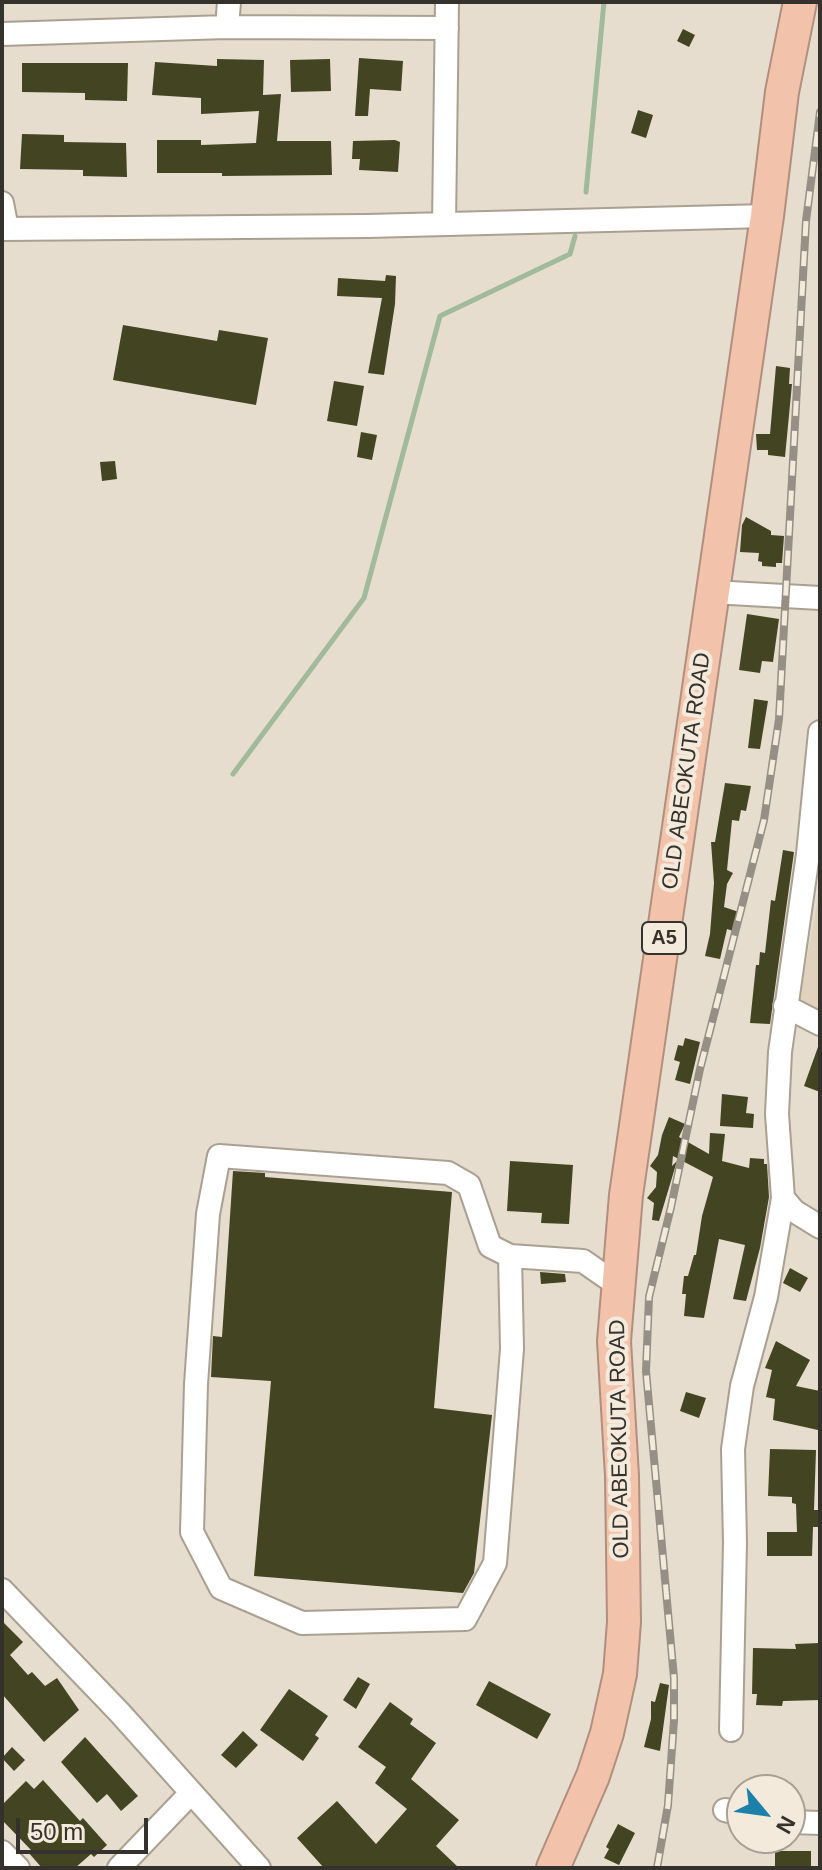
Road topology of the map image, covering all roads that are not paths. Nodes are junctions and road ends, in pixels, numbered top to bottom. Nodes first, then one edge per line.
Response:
1 (229, 2) edge
2 (447, 2) edge
3 (800, 2) edge
4 (227, 27) junction
5 (447, 28) junction
6 (2, 34) edge
7 (2, 203) edge
8 (767, 216) junction
9 (444, 224) junction
10 (4, 229) edge
11 (712, 592) junction
12 (820, 598) edge
13 (820, 732) edge
14 (785, 1006) junction
15 (820, 1024) edge
16 (783, 1198) junction
17 (820, 1227) edge
18 (510, 1256) junction
19 (619, 1286) junction
20 (2, 1590) edge
21 (731, 1730) dead end
22 (191, 1793) junction
23 (2, 1852) edge
24 (18, 1868) edge
25 (119, 1868) edge
26 (259, 1868) edge
27 (553, 1868) edge

1 - 4 street
2 - 5 street
3 - 8 highway, OLD ABEOKUTA ROAD / A5
4 - 5 street
4 - 6 street
5 - 9 street
7 - 10 street
8 - 9 street
8 - 11 highway, OLD ABEOKUTA ROAD / A5
9 - 10 street
11 - 12 street
11 - 19 highway, OLD ABEOKUTA ROAD / A5
13 - 14 street
14 - 15 street
14 - 16 street
16 - 17 street
16 - 21 street
18 - 18 street
18 - 19 street
19 - 27 highway, OLD ABEOKUTA ROAD / A5
20 - 22 street
22 - 25 street
22 - 26 street
23 - 24 street

